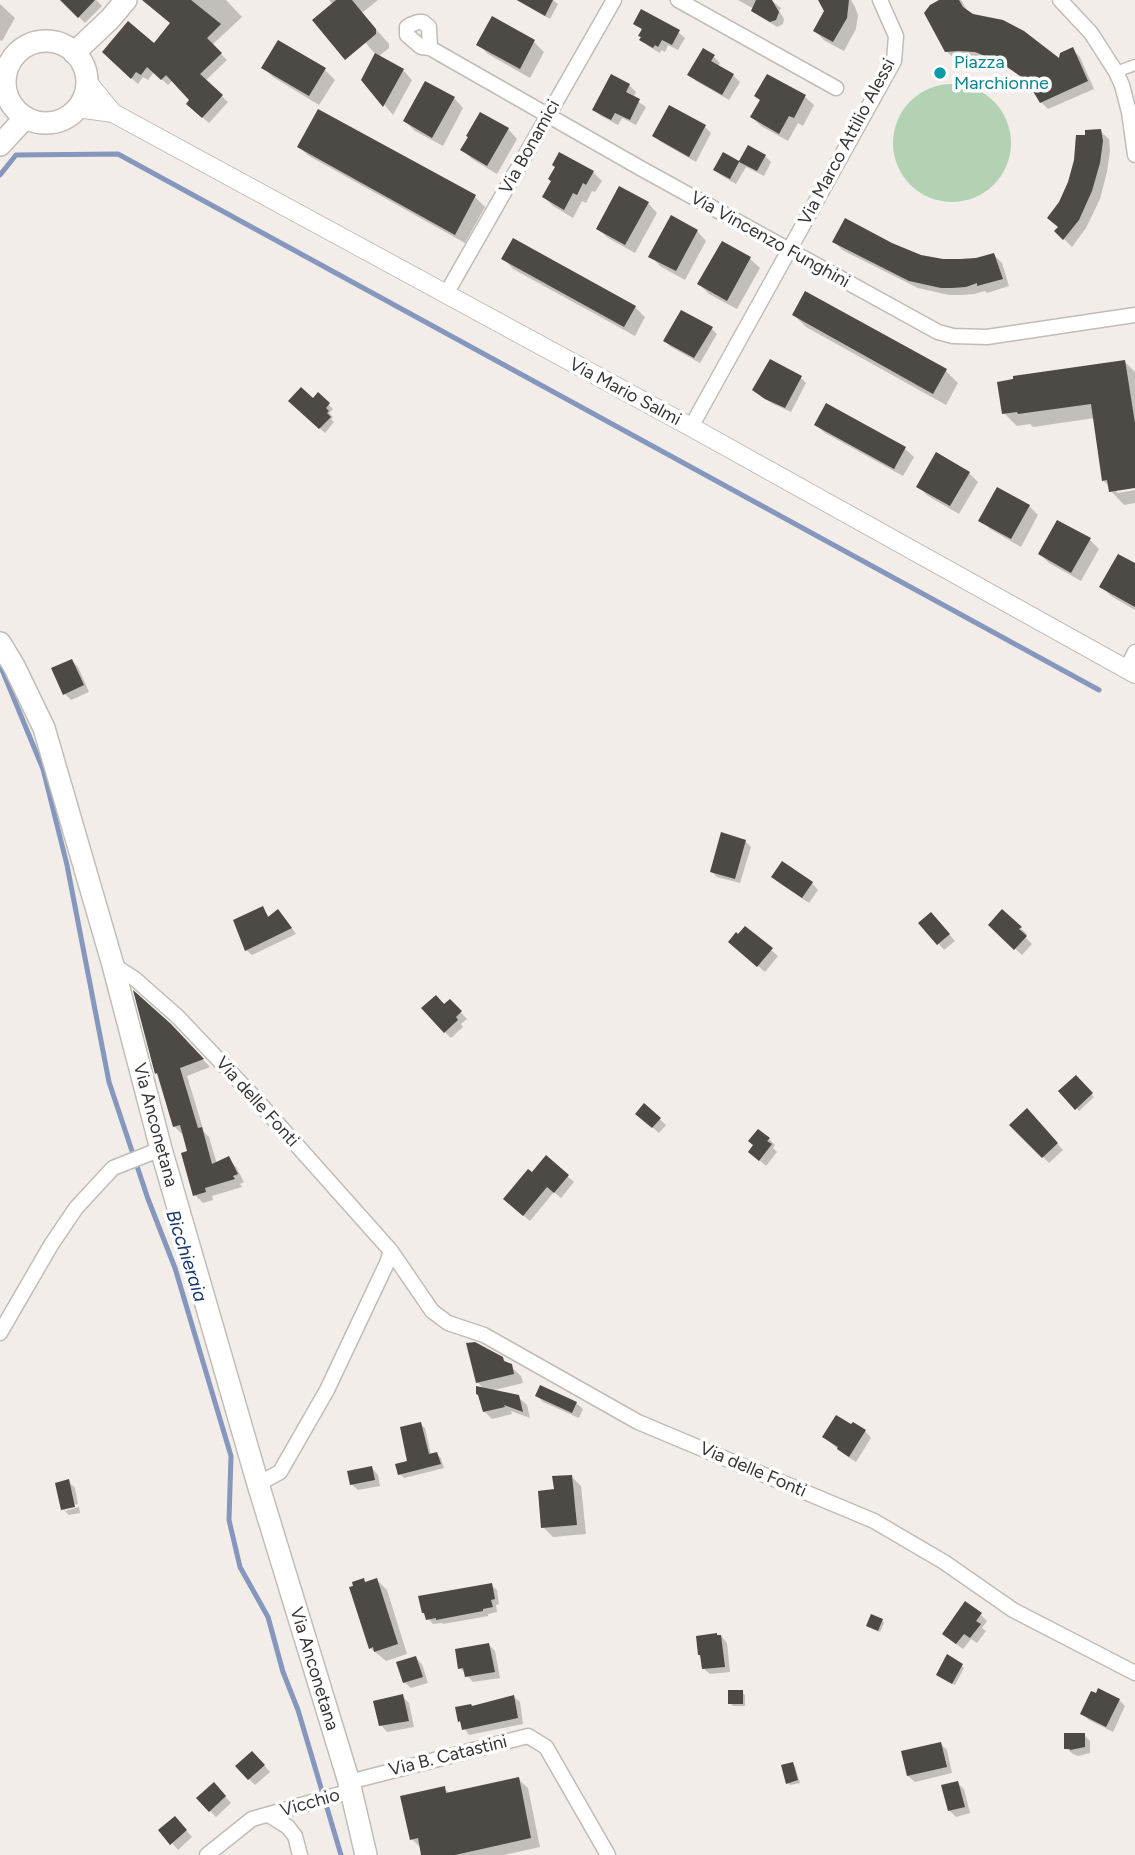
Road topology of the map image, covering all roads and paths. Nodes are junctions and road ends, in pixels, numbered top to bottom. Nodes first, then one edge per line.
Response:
1 (126, 0) edge
2 (678, 0) edge
3 (880, 0) edge
4 (1060, 0) edge
5 (613, 1) edge
6 (430, 48) dead end
7 (74, 53) junction
8 (6, 57) edge
9 (1135, 65) edge
10 (1116, 72) junction
11 (86, 80) junction
12 (836, 88) dead end
13 (78, 108) junction
14 (113, 113) junction
15 (547, 116) junction
16 (25, 118) junction
17 (0, 145) edge
18 (1135, 155) edge
19 (788, 251) junction
20 (446, 294) junction
21 (1135, 315) edge
22 (691, 427) junction
23 (0, 643) edge
24 (1135, 652) edge
25 (1130, 671) edge
26 (113, 965) junction
27 (154, 1152) junction
28 (391, 1251) junction
29 (0, 1331) edge
30 (258, 1484) junction
31 (1135, 1673) edge
32 (346, 1789) junction
33 (269, 1815) junction
34 (207, 1855) edge
35 (300, 1855) edge
36 (366, 1855) edge
37 (608, 1855) edge

1 - 7 main road
2 - 12 street
3 - 19 street, Via Marco Attilio Alessi
4 - 10 street
5 - 15 street, Via Bonamici
6 - 15 street, Via Vincenzo Funghini
7 - 8 main road
7 - 11 main road
8 - 16 main road
9 - 10 street
10 - 18 street
11 - 13 main road
11 - 14 street, Via Mario Salmi
13 - 14 street, Via Mario Salmi
13 - 16 main road
14 - 20 street, Via Mario Salmi
15 - 19 street, Via Vincenzo Funghini
15 - 20 street, Via Bonamici
16 - 17 main road
19 - 21 street, Via Vincenzo Funghini
19 - 22 street, Via Marco Attilio Alessi
20 - 22 street, Via Mario Salmi
22 - 25 street, Via Mario Salmi
23 - 26 main road, Via Anconetana
24 - 25 street
26 - 27 main road, Via Anconetana
26 - 28 street, Via delle Fonti
27 - 29 street
27 - 30 main road, Via Anconetana
28 - 30 street
28 - 31 street, Via delle Fonti
30 - 32 main road, Via Anconetana
32 - 33 street, Vicchio
32 - 36 main road, Via Anconetana
32 - 37 street, Via B. Catastini
33 - 34 street, Vicchio
33 - 35 street, Vicchio

